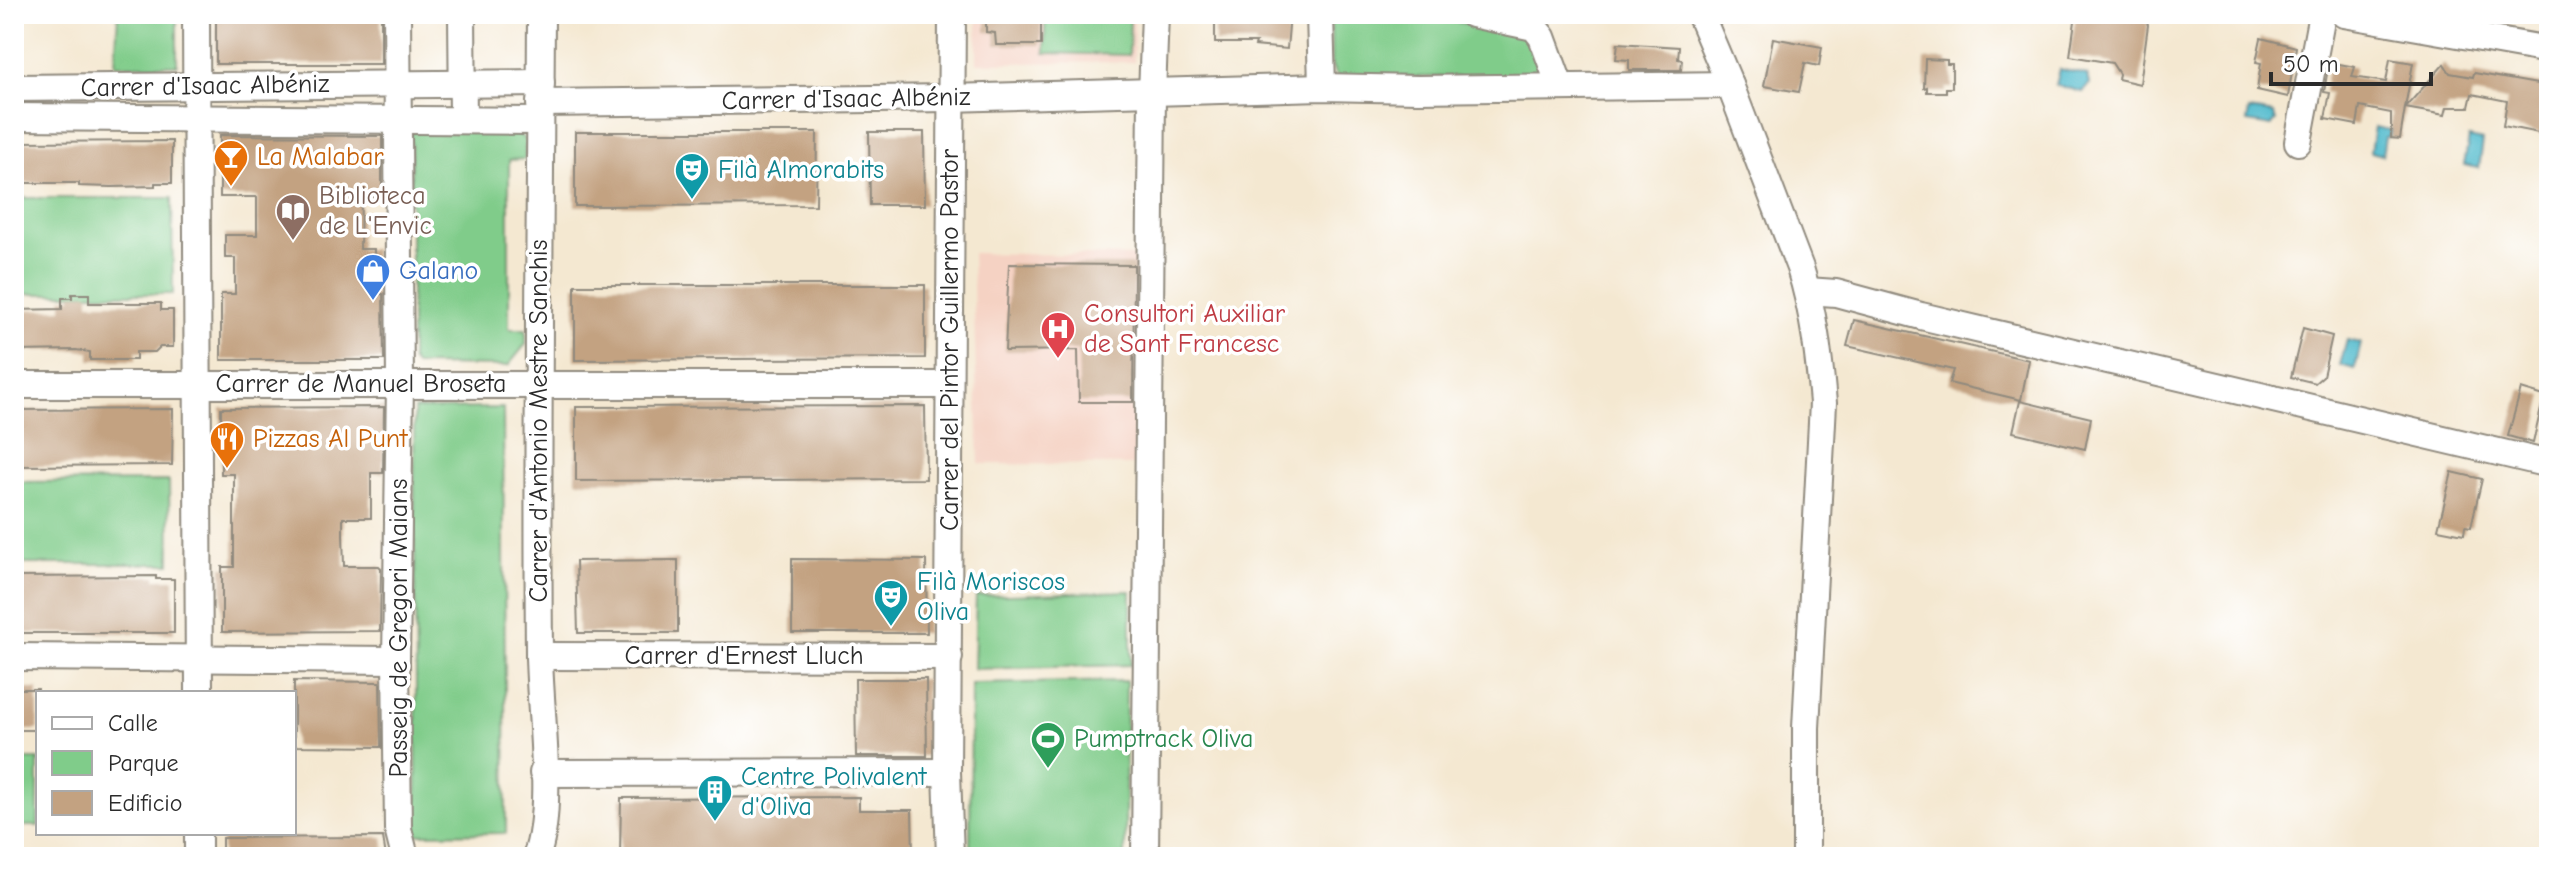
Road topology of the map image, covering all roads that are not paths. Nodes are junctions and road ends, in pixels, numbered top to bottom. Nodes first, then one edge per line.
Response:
1 (196, 14) edge
2 (397, 14) edge
3 (462, 14) edge
4 (541, 14) edge
5 (952, 14) edge
6 (1155, 14) edge
7 (1320, 14) edge
8 (1472, 14) edge
9 (1700, 14) edge
10 (2322, 14) edge
11 (2344, 14) edge
12 (2431, 22) edge
13 (2549, 50) edge
14 (462, 82) junction
15 (396, 83) junction
16 (1730, 85) junction
17 (1560, 86) junction
18 (1322, 87) junction
19 (14, 88) edge
20 (196, 88) junction
21 (1152, 94) junction
22 (951, 98) junction
23 (540, 102) junction
24 (14, 117) edge
25 (196, 117) junction
26 (397, 119) junction
27 (463, 120) junction
28 (2298, 142) dead end
29 (1807, 291) junction
30 (400, 383) junction
31 (196, 384) junction
32 (539, 384) junction
33 (14, 385) edge
34 (949, 385) junction
35 (2549, 464) edge
36 (539, 656) junction
37 (14, 657) edge
38 (199, 657) junction
39 (949, 657) junction
40 (396, 660) junction
41 (199, 691) edge
42 (947, 772) junction
43 (543, 773) junction
44 (541, 828) junction
45 (198, 835) edge
46 (198, 857) edge
47 (405, 857) edge
48 (515, 857) edge
49 (536, 857) edge
50 (950, 857) edge
51 (1145, 857) edge
52 (1806, 857) edge

1 - 20 street
2 - 15 street, Passeig de Gregori Maians
3 - 14 street
4 - 23 street, Carrer d'Antonio Mestre Sanchis
5 - 22 street, Carrer del Pintor Guillermo Pastor
6 - 21 street
7 - 18 street
8 - 17 street
9 - 16 street
10 - 28 street
11 - 12 street
12 - 13 street
14 - 15 street, Carrer d'Isaac Albéniz
14 - 23 street, Carrer d'Isaac Albéniz
14 - 27 street
15 - 20 street, Carrer d'Isaac Albéniz
15 - 26 street, Passeig de Gregori Maians
16 - 17 street, Carrer d'Isaac Albéniz
16 - 29 street
17 - 18 street, Carrer d'Isaac Albéniz
18 - 21 street, Carrer d'Isaac Albéniz
19 - 20 street, Carrer d'Isaac Albéniz
20 - 25 street
21 - 22 street, Carrer d'Isaac Albéniz
21 - 51 street
22 - 23 street, Carrer d'Isaac Albéniz
22 - 34 street, Carrer del Pintor Guillermo Pastor
23 - 27 street, Carrer d'Isaac Albéniz
23 - 32 street, Carrer d'Antonio Mestre Sanchis
24 - 25 street, Carrer d'Isaac Albéniz
25 - 26 street, Carrer d'Isaac Albéniz
25 - 31 street
26 - 27 street, Carrer d'Isaac Albéniz
26 - 30 street, Passeig de Gregori Maians
29 - 35 street
29 - 52 street
30 - 31 street, Carrer de Manuel Broseta
30 - 32 street, Carrer de Manuel Broseta
30 - 40 street, Passeig de Gregori Maians
31 - 33 street, Carrer de Manuel Broseta
31 - 38 street
32 - 34 street, Carrer de Manuel Broseta
32 - 36 street, Carrer d'Antonio Mestre Sanchis
34 - 39 street, Carrer del Pintor Guillermo Pastor
36 - 39 street, Carrer d'Ernest Lluch
36 - 43 street, Carrer d'Antonio Mestre Sanchis
37 - 38 street
38 - 40 street
38 - 41 street
39 - 42 street, Carrer del Pintor Guillermo Pastor
40 - 47 street, Passeig de Gregori Maians
42 - 43 street
42 - 50 street, Carrer del Pintor Guillermo Pastor
43 - 44 street, Carrer d'Antonio Mestre Sanchis
44 - 48 street
44 - 49 street, Carrer d'Antonio Mestre Sanchis
45 - 46 street

